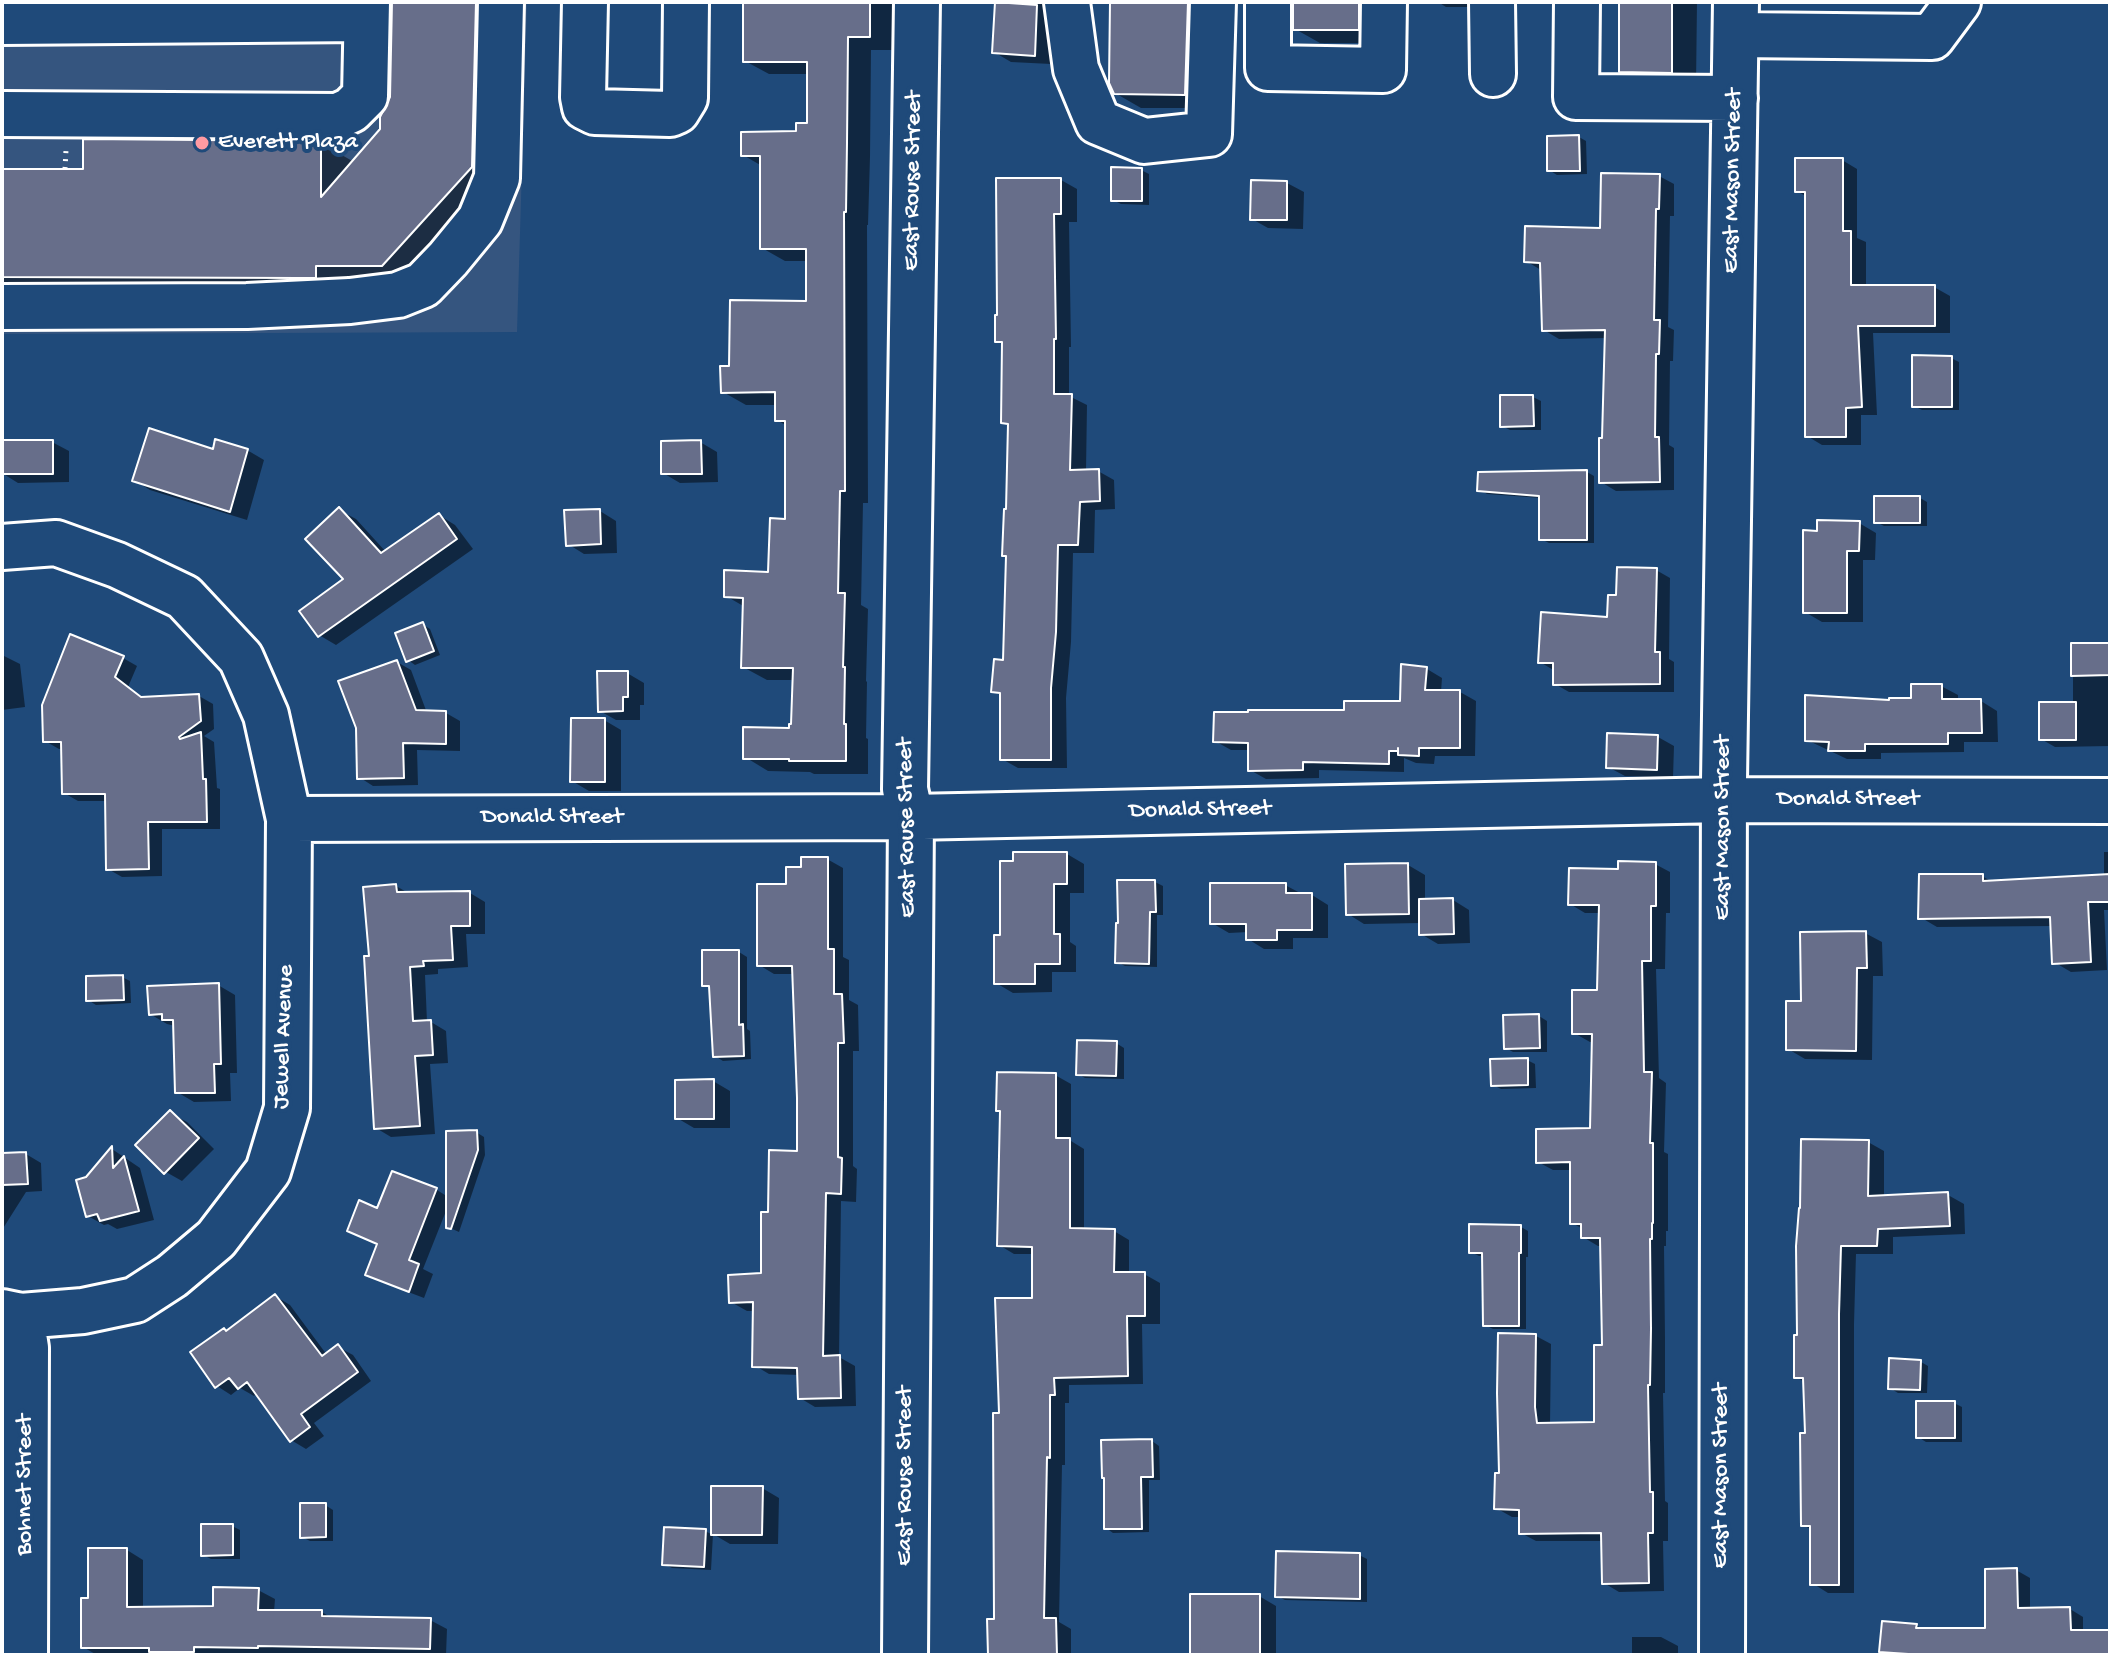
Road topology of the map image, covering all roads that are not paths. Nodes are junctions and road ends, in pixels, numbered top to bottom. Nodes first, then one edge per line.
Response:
1 (501, 2) edge
2 (585, 2) edge
3 (686, 2) edge
4 (917, 2) edge
5 (1067, 2) edge
6 (1213, 2) edge
7 (1268, 2) edge
8 (1384, 2) edge
9 (1492, 2) edge
10 (1577, 2) edge
11 (1958, 2) edge
12 (366, 11) edge
13 (1736, 18) edge
14 (2, 22) edge
15 (1493, 74) dead end
16 (1735, 98) junction
17 (2, 114) edge
18 (2, 307) edge
19 (2, 547) edge
20 (1724, 800) junction
21 (2110, 801) edge
22 (911, 817) junction
23 (289, 819) junction
24 (12, 1314) edge
25 (25, 1655) edge
26 (905, 1655) edge
27 (1722, 1655) edge

1 - 18 street
2 - 3 street
4 - 22 street, East Rouse Street
5 - 6 street
7 - 8 street
9 - 15 street
10 - 16 street
11 - 13 street
12 - 14 street
12 - 17 street
13 - 16 street, East Mason Street
16 - 20 street, East Mason Street
19 - 23 street, Jewell Avenue
20 - 21 street, Donald Street
20 - 22 street, Donald Street
20 - 27 street, East Mason Street
22 - 23 street, Donald Street
22 - 26 street, East Rouse Street
23 - 24 street, Jewell Avenue
24 - 25 street, Bohnet Street

